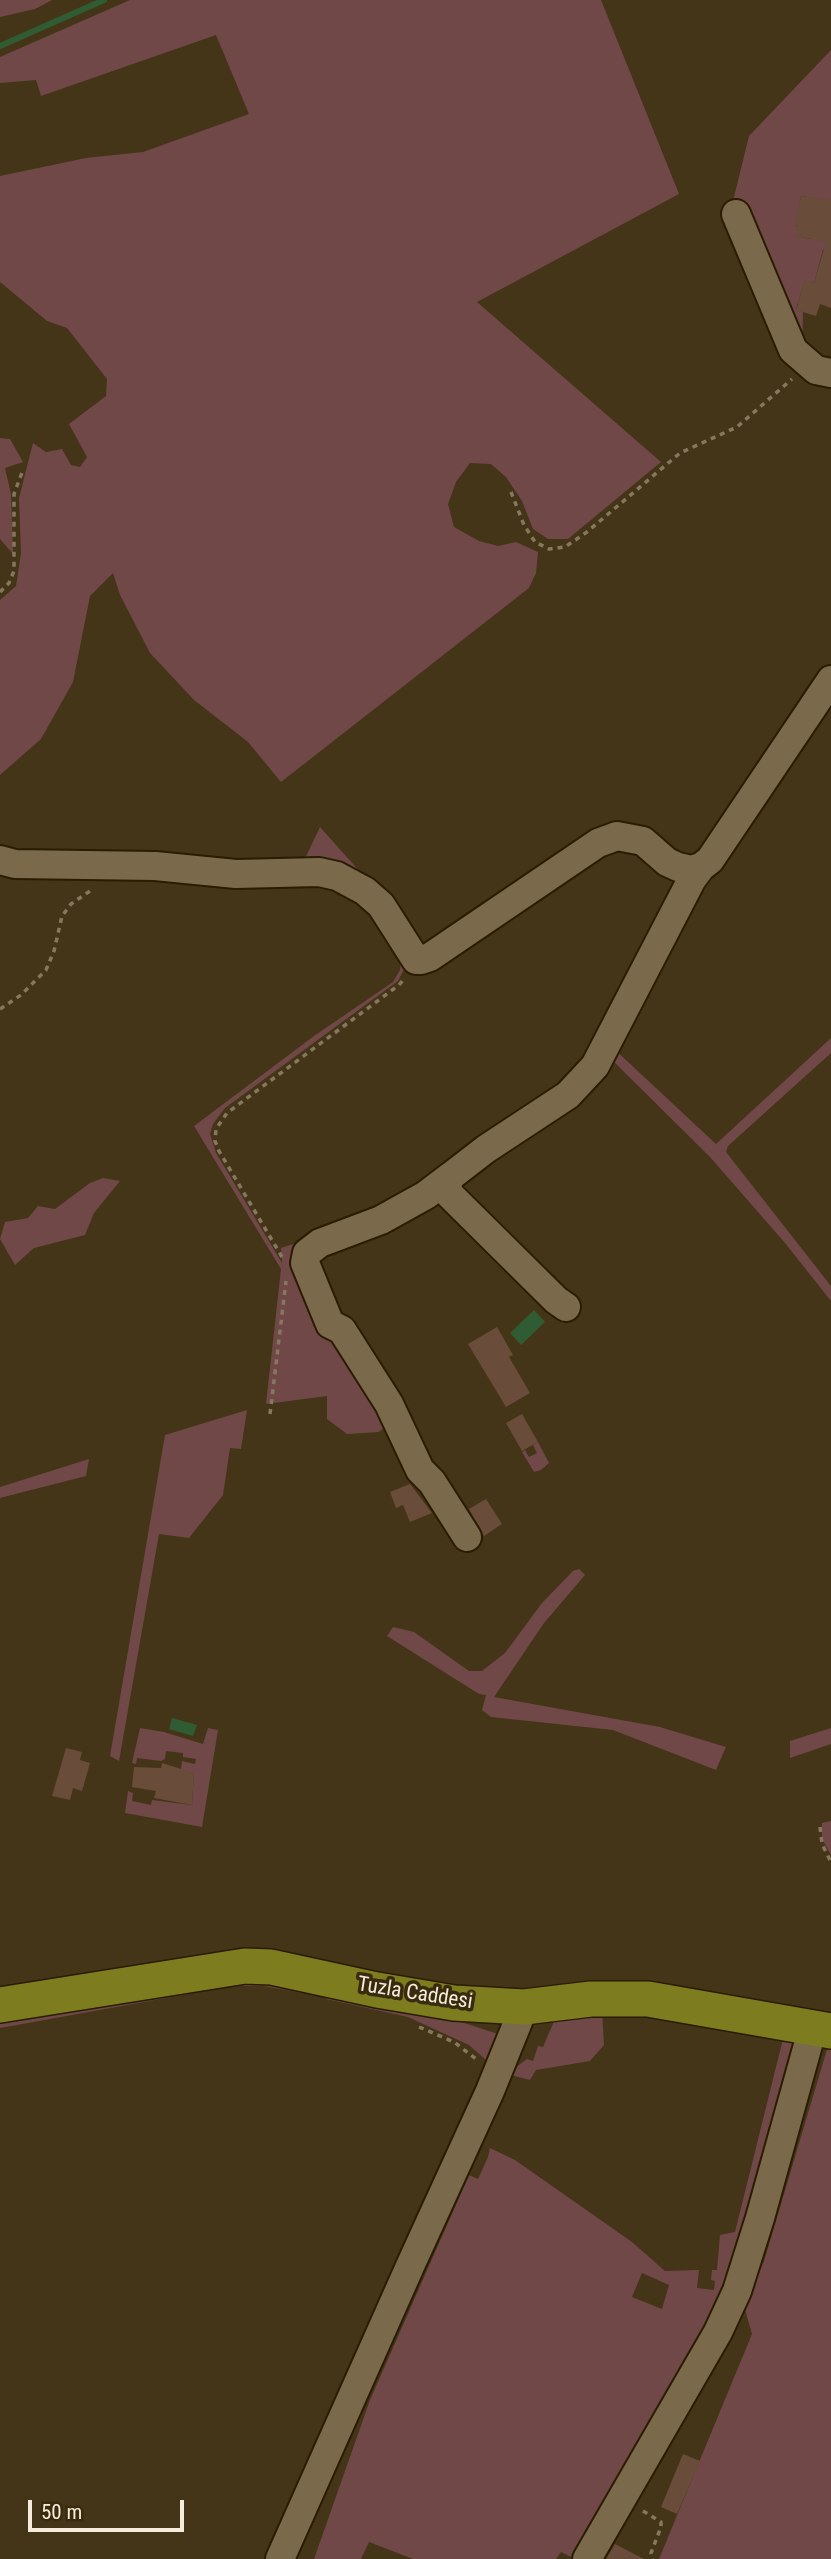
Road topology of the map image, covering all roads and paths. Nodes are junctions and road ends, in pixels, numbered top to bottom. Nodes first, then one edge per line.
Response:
1 (736, 214) dead end
2 (822, 370) edge
3 (23, 470) dead end
4 (511, 492) dead end
5 (0, 592) edge
6 (831, 680) edge
7 (0, 860) edge
8 (130, 866) junction
9 (701, 867) junction
10 (416, 961) junction
11 (0, 1009) edge
12 (451, 1176) junction
13 (284, 1259) dead end
14 (287, 1269) dead end
15 (566, 1307) dead end
16 (270, 1414) dead end
17 (467, 1537) dead end
18 (820, 1827) dead end
19 (831, 1862) edge
20 (0, 2005) edge
21 (524, 2007) junction
22 (415, 2025) dead end
23 (822, 2029) edge
24 (497, 2076) junction
25 (621, 2499) junction
26 (280, 2559) edge
27 (587, 2559) edge
28 (653, 2559) edge

1 - 2 lane
2 - 4 path
3 - 5 path
6 - 9 lane
7 - 8 lane
8 - 10 lane
8 - 11 path
9 - 10 lane
9 - 12 lane
10 - 13 path
12 - 15 lane
12 - 17 lane
14 - 16 path
18 - 19 path
20 - 21 main road, Tuzla Caddesi
21 - 23 main road, Tuzla Caddesi
21 - 24 lane
22 - 24 path
23 - 25 lane
24 - 26 lane
25 - 27 lane
25 - 28 path

